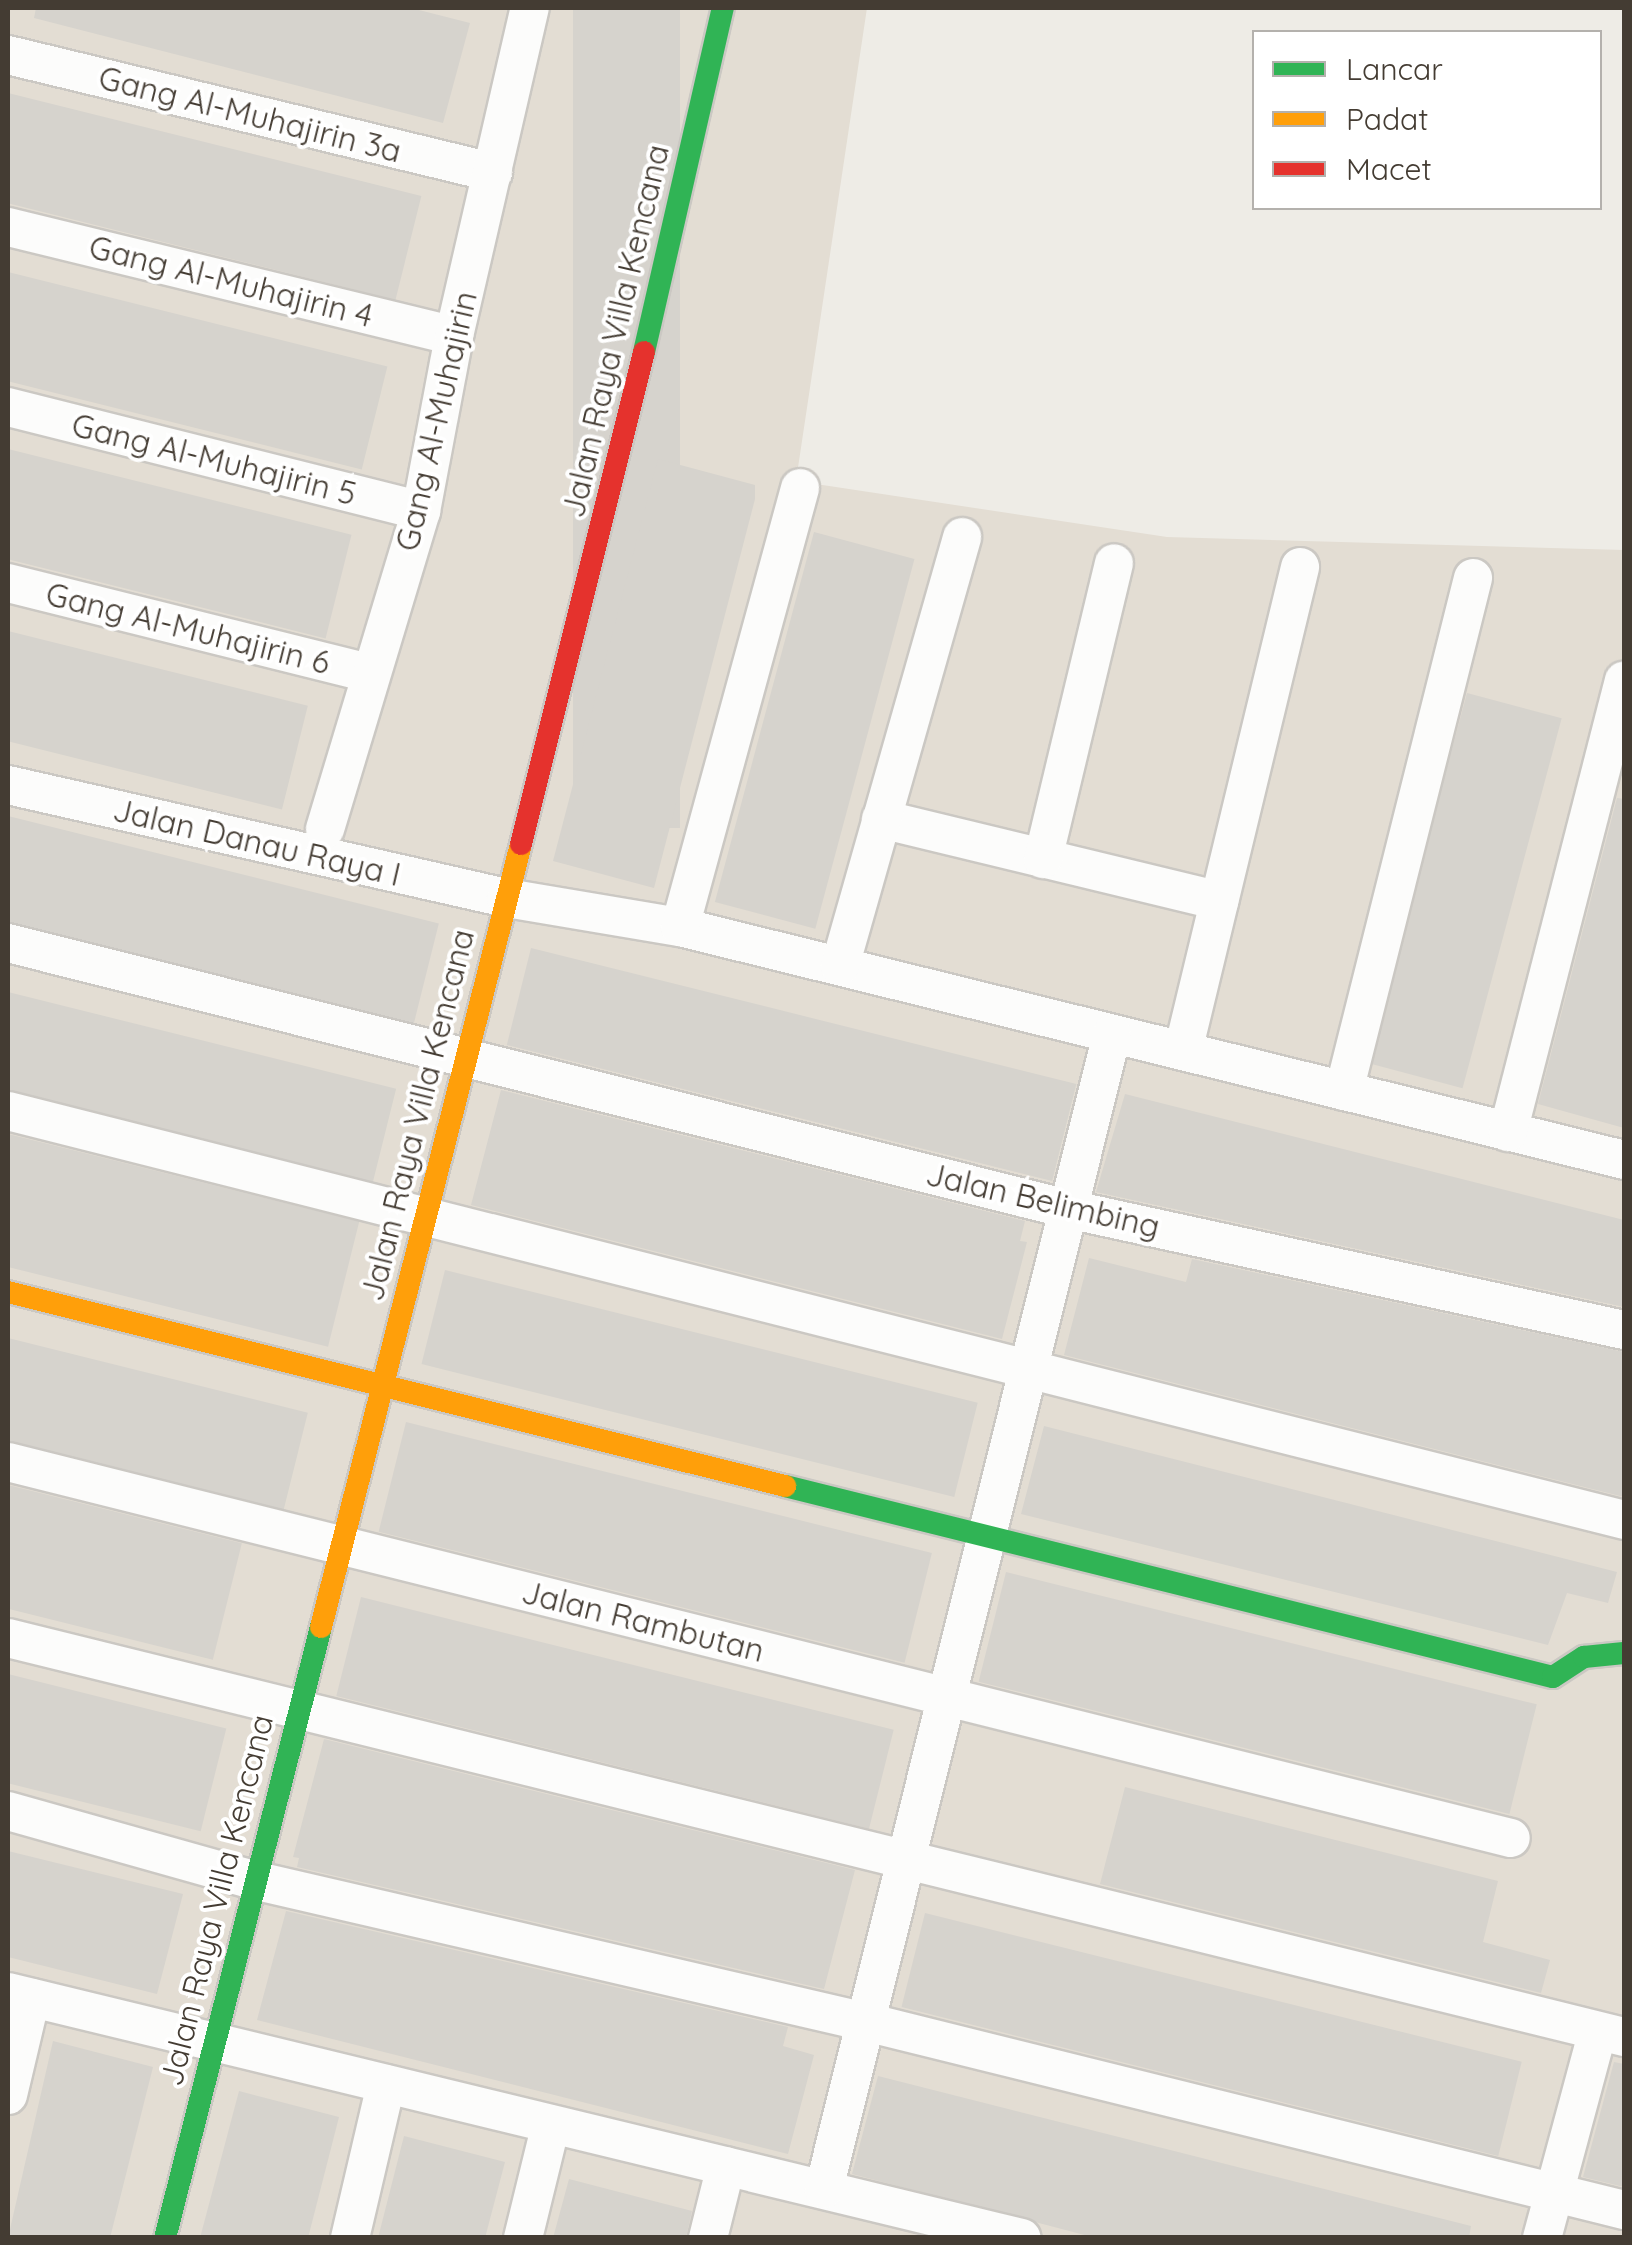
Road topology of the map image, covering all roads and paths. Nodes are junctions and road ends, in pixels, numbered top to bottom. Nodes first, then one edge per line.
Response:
1 (530, 8) edge
2 (723, 8) edge
3 (8, 55) edge
4 (493, 172) junction
5 (8, 227) edge
6 (454, 336) junction
7 (8, 406) edge
8 (800, 488) dead end
9 (421, 510) junction
10 (962, 538) dead end
11 (1114, 564) dead end
12 (1300, 567) dead end
13 (1473, 578) dead end
14 (8, 583) edge
15 (368, 673) junction
16 (1624, 681) edge
17 (8, 785) edge
18 (881, 820) junction
19 (324, 829) dead end
20 (1043, 859) junction
21 (506, 898) junction
22 (1218, 901) junction
23 (680, 926) junction
24 (8, 942) edge
25 (840, 966) junction
26 (1112, 1034) junction
27 (1183, 1052) junction
28 (465, 1057) junction
29 (1344, 1091) junction
30 (8, 1111) edge
31 (1508, 1132) junction
32 (1624, 1160) edge
33 (1068, 1208) junction
34 (424, 1216) junction
35 (8, 1292) edge
36 (1624, 1330) edge
37 (1029, 1366) junction
38 (381, 1385) junction
39 (8, 1462) edge
40 (1624, 1520) edge
41 (987, 1536) junction
42 (340, 1546) junction
43 (8, 1638) edge
44 (1624, 1653) edge
45 (947, 1697) junction
46 (298, 1709) junction
47 (8, 1811) edge
48 (1512, 1838) dead end
49 (906, 1860) junction
50 (253, 1880) junction
51 (19, 1995) edge
52 (866, 2022) junction
53 (1611, 2034) edge
54 (212, 2041) junction
55 (386, 2084) junction
56 (8, 2096) edge
57 (551, 2124) junction
58 (726, 2166) junction
59 (824, 2189) junction
60 (1554, 2192) junction
61 (1624, 2210) edge
62 (886, 2222) edge
63 (165, 2238) edge
64 (350, 2238) edge
65 (523, 2238) edge
66 (708, 2238) edge
67 (1022, 2238) edge
68 (1542, 2238) edge

1 - 4 street, Gang Al-Muhajirin
2 - 21 street, Jalan Raya Villa Kencana
3 - 4 street, Gang Al-Muhajirin 3a
4 - 6 street, Gang Al-Muhajirin
5 - 6 street, Gang Al-Muhajirin 4
6 - 9 street, Gang Al-Muhajirin
7 - 9 street, Gang Al-Muhajirin 5
8 - 23 street
9 - 15 street, Gang Al-Muhajirin
10 - 18 street
11 - 20 street
12 - 22 street
13 - 29 street
14 - 15 street, Gang Al-Muhajirin 6
15 - 19 street, Gang Al-Muhajirin
16 - 31 street
17 - 21 street, Jalan Danau Raya I
18 - 20 street
18 - 25 street
20 - 22 street
21 - 23 street, Jalan Danau Raya I
21 - 28 street, Jalan Raya Villa Kencana
22 - 27 street
23 - 25 street, Jalan Danau Raya I
24 - 28 street, Jalan Belimbing
25 - 26 street, Jalan Danau Raya I
26 - 27 street, Jalan Danau Raya I
26 - 33 street
27 - 29 street, Jalan Danau Raya I
28 - 33 street, Jalan Belimbing
28 - 34 street, Jalan Raya Villa Kencana
29 - 31 street, Jalan Danau Raya I
30 - 34 street
31 - 32 street, Jalan Danau Raya I
33 - 36 street, Jalan Belimbing
33 - 37 street
34 - 37 street
34 - 38 street, Jalan Raya Villa Kencana
35 - 38 street
37 - 40 street
37 - 41 street
38 - 41 street
38 - 42 street, Jalan Raya Villa Kencana
39 - 42 street, Jalan Rambutan
41 - 44 street
41 - 45 street
42 - 45 street, Jalan Rambutan
42 - 46 street, Jalan Raya Villa Kencana
43 - 46 street
45 - 48 street, Jalan Rambutan
45 - 49 street
46 - 49 street
46 - 50 street, Jalan Raya Villa Kencana
47 - 50 street
49 - 52 street
49 - 53 street
50 - 52 street
50 - 54 street, Jalan Raya Villa Kencana
51 - 54 street
51 - 56 street
52 - 59 street
52 - 60 street
53 - 60 street
54 - 55 street
54 - 63 street, Jalan Raya Villa Kencana
55 - 57 street
55 - 64 street
57 - 58 street
57 - 65 street
58 - 59 street
58 - 66 street
59 - 62 street
60 - 61 street
60 - 68 street
62 - 67 street

